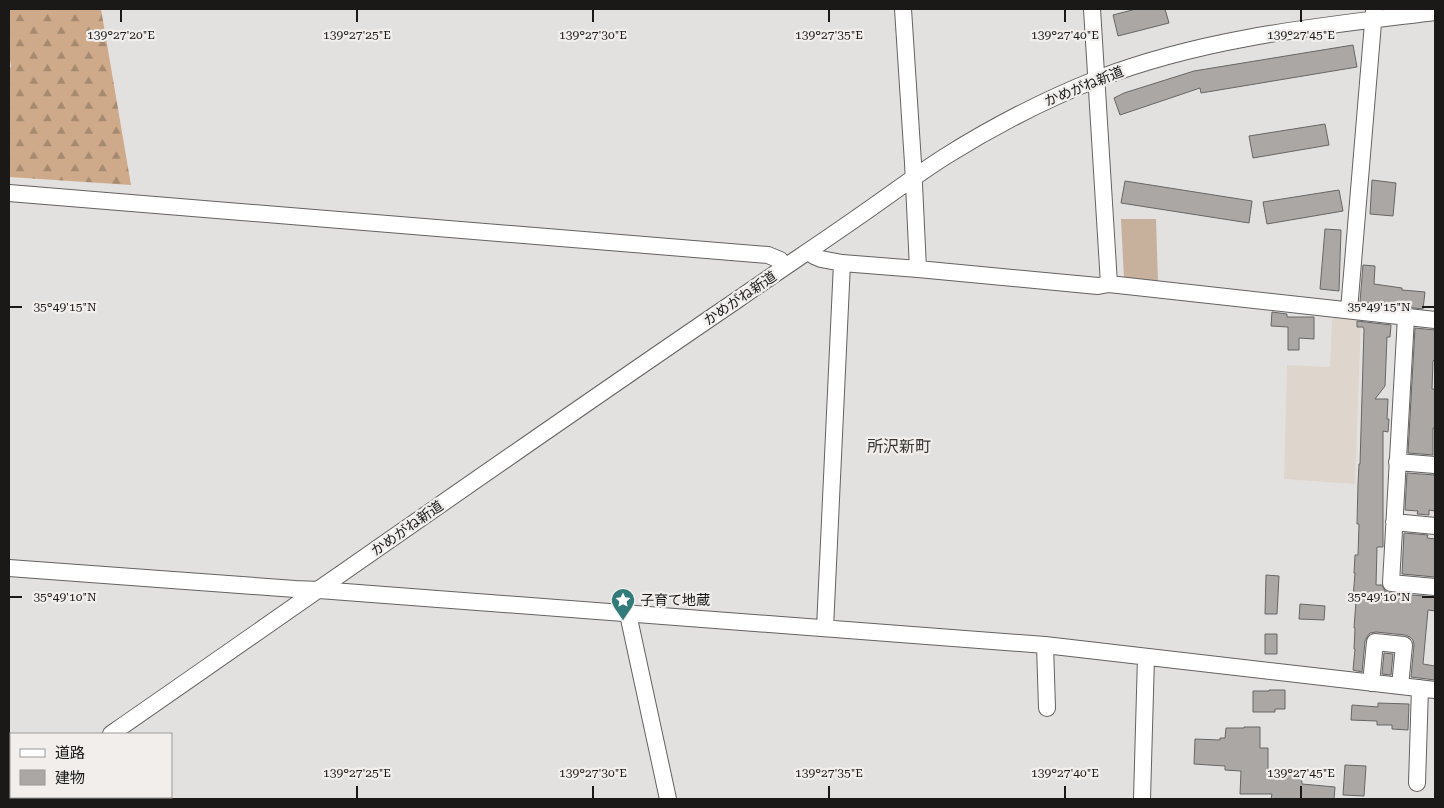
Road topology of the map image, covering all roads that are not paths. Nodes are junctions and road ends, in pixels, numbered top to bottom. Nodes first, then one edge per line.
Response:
1 (902, 9) edge
2 (1092, 9) edge
3 (1435, 12) edge
4 (1374, 14) edge
5 (1096, 80) junction
6 (914, 177) junction
7 (9, 193) edge
8 (810, 251) junction
9 (842, 263) junction
10 (786, 267) junction
11 (918, 269) junction
12 (1109, 284) junction
13 (1349, 310) junction
14 (1406, 316) junction
15 (1435, 320) edge
16 (1397, 462) junction
17 (1435, 465) edge
18 (1394, 522) junction
19 (1435, 526) edge
20 (9, 568) edge
21 (1435, 587) edge
22 (319, 590) junction
23 (628, 614) junction
24 (825, 628) junction
25 (1045, 645) junction
26 (1146, 658) junction
27 (1371, 683) junction
28 (1400, 686) junction
29 (1428, 689) edge
30 (1047, 708) dead end
31 (112, 733) edge
32 (1417, 783) dead end
33 (668, 799) edge
34 (1142, 799) edge

1 - 6 street
2 - 5 street
3 - 4 street, かめがね新道
4 - 5 street, かめがね新道
4 - 13 street
5 - 6 street, かめがね新道
5 - 12 street
6 - 8 street, かめがね新道
6 - 11 street
7 - 10 street
8 - 9 street
8 - 10 street, かめがね新道
9 - 11 street
9 - 24 street
10 - 22 street, かめがね新道
11 - 12 street
12 - 13 street
13 - 14 street
14 - 15 street
14 - 16 street
16 - 17 street
16 - 18 street
18 - 19 street
18 - 21 street
20 - 22 street
22 - 23 street
22 - 31 street, かめがね新道
23 - 24 street
23 - 33 street
24 - 25 street
25 - 26 street
25 - 30 street
26 - 27 street
26 - 34 street
27 - 28 street
27 - 28 street
28 - 29 street
29 - 32 street

